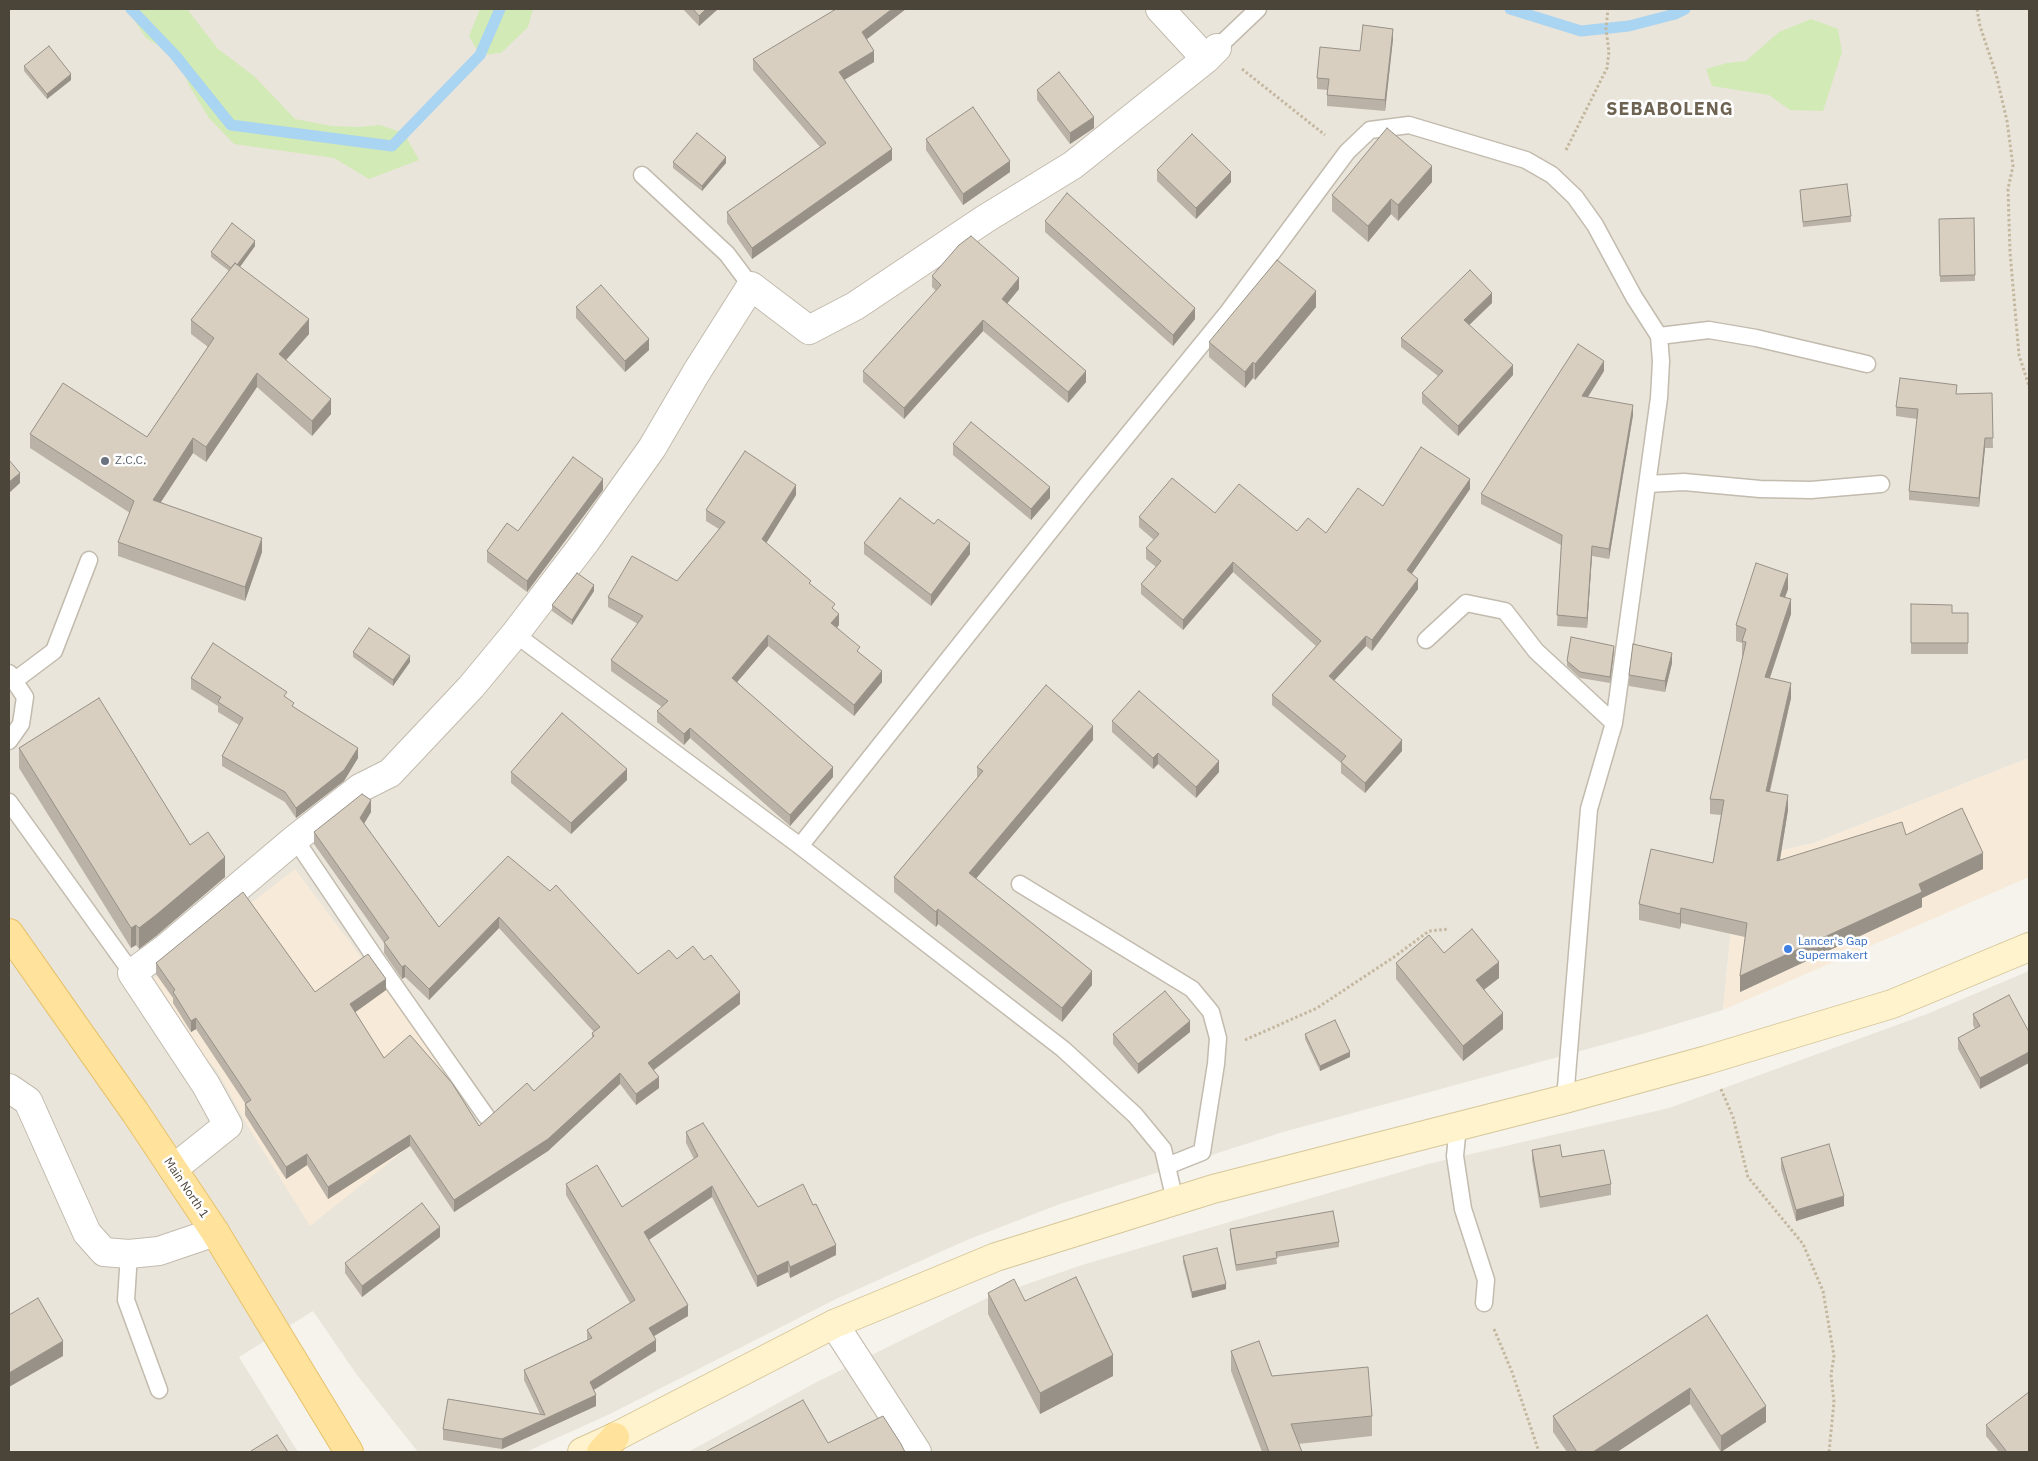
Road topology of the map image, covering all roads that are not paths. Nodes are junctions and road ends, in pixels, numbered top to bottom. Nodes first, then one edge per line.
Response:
1 (1160, 9) edge
2 (1258, 9) edge
3 (1211, 54) junction
4 (642, 175) dead end
5 (751, 286) junction
6 (1659, 336) junction
7 (1867, 364) dead end
8 (1648, 484) junction
9 (1881, 484) dead end
10 (89, 560) dead end
11 (514, 634) junction
12 (1426, 640) dead end
13 (11, 677) edge
14 (1614, 723) junction
15 (9, 741) edge
16 (9, 802) edge
17 (295, 839) junction
18 (800, 846) junction
19 (1020, 884) dead end
20 (9, 933) edge
21 (2029, 947) edge
22 (132, 973) junction
23 (9, 1088) edge
24 (1565, 1100) junction
25 (486, 1116) dead end
26 (1458, 1126) junction
27 (1167, 1166) junction
28 (172, 1169) junction
29 (1176, 1201) junction
30 (215, 1232) junction
31 (129, 1254) junction
32 (1484, 1303) road end
33 (834, 1324) junction
34 (159, 1390) dead end
35 (608, 1445) edge
36 (349, 1452) edge
37 (582, 1452) edge
38 (917, 1452) edge

1 - 3 street
2 - 3 lane
3 - 5 street
4 - 5 lane
5 - 11 street
6 - 7 lane
6 - 8 lane
6 - 18 lane
8 - 9 lane
8 - 14 lane
10 - 13 lane
11 - 17 street
11 - 18 lane
12 - 14 lane
13 - 15 lane
14 - 24 lane
16 - 22 lane
17 - 22 street
17 - 25 lane
18 - 27 lane
19 - 27 lane
20 - 28 main road, Main North 1
21 - 24 main road
22 - 28 street
23 - 31 street
24 - 26 main road
26 - 29 main road
26 - 32 lane
27 - 29 lane
28 - 30 main road, Main North 1
29 - 33 main road
30 - 31 street
30 - 36 main road, Main North 1
31 - 34 lane
33 - 35 main road
33 - 38 street
35 - 37 main road

